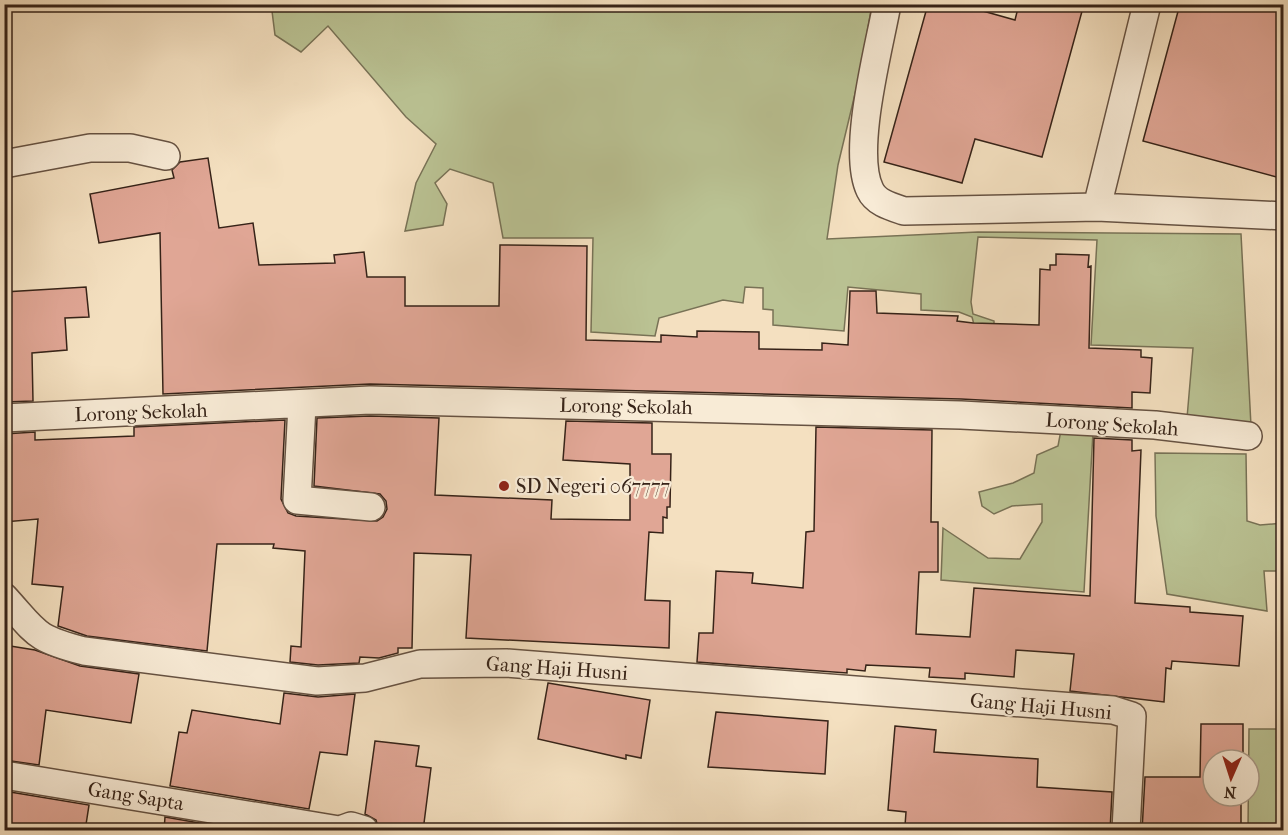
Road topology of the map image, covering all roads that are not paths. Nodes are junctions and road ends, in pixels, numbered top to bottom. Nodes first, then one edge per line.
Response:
1 (887, 4) edge
2 (1147, 4) edge
3 (166, 156) dead end
4 (4, 164) edge
5 (1097, 207) junction
6 (1284, 216) edge
7 (302, 405) junction
8 (4, 418) edge
9 (1248, 436) dead end
10 (370, 507) dead end
11 (4, 597) edge
12 (4, 775) edge
13 (339, 831) edge
14 (364, 831) edge
15 (1126, 831) edge

1 - 5 street
2 - 5 street
3 - 4 street
5 - 6 street
7 - 8 street, Lorong Sekolah
7 - 9 street, Lorong Sekolah
7 - 10 street
11 - 15 street, Gang Haji Husni
12 - 13 street, Gang Sapta
13 - 14 street, Gang Sapta

